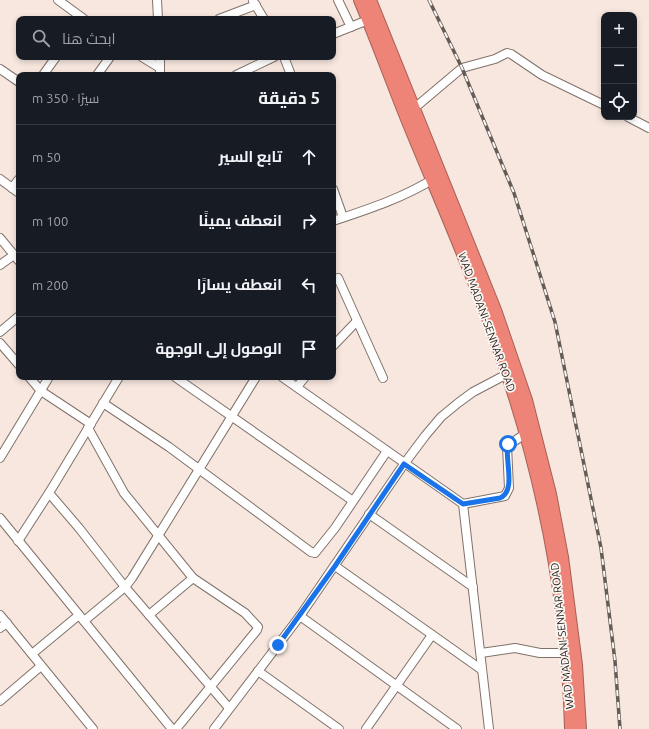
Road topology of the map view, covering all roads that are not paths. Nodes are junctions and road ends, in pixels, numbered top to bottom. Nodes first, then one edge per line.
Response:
1 (58, 0) edge
2 (157, 0) edge
3 (338, 0) edge
4 (360, 0) edge
5 (370, 0) edge
6 (254, 2) edge
7 (79, 16) edge
8 (158, 16) edge
9 (225, 16) edge
10 (262, 16) edge
11 (368, 20) junction
12 (351, 27) junction
13 (336, 33) edge
14 (54, 60) edge
15 (108, 60) edge
16 (146, 60) edge
17 (160, 60) edge
18 (268, 60) edge
19 (285, 60) edge
20 (0, 69) edge
21 (160, 71) edge
22 (45, 72) edge
23 (99, 72) edge
24 (242, 72) edge
25 (290, 72) edge
26 (16, 80) edge
27 (601, 104) edge
28 (409, 112) junction
29 (634, 120) edge
30 (649, 128) edge
31 (436, 177) junction
32 (0, 179) edge
33 (16, 190) edge
34 (336, 197) edge
35 (344, 217) junction
36 (336, 220) edge
37 (0, 238) edge
38 (16, 258) edge
39 (0, 265) edge
40 (338, 278) dead end
41 (16, 319) edge
42 (356, 321) junction
43 (0, 332) edge
44 (0, 343) edge
45 (336, 343) edge
46 (16, 362) edge
47 (512, 371) junction
48 (384, 378) dead end
49 (32, 380) edge
50 (47, 380) edge
51 (117, 380) edge
52 (180, 380) edge
53 (254, 380) edge
54 (286, 380) edge
55 (303, 380) edge
56 (297, 387) junction
57 (41, 391) junction
58 (103, 403) junction
59 (232, 415) junction
60 (89, 426) junction
61 (525, 434) junction
62 (387, 451) junction
63 (0, 458) edge
64 (404, 464) junction
65 (199, 469) junction
66 (49, 493) junction
67 (353, 501) junction
68 (463, 504) junction
69 (369, 514) junction
70 (0, 518) edge
71 (157, 535) junction
72 (18, 540) junction
73 (335, 566) junction
74 (193, 578) junction
75 (125, 587) junction
76 (474, 587) junction
77 (0, 615) edge
78 (149, 615) junction
79 (300, 616) junction
80 (81, 618) junction
81 (3, 626) edge
82 (432, 635) junction
83 (481, 653) junction
84 (565, 653) junction
85 (32, 654) junction
86 (41, 666) junction
87 (482, 670) junction
88 (258, 671) junction
89 (396, 686) junction
90 (210, 687) junction
91 (0, 701) edge
92 (229, 708) junction
93 (93, 729) edge
94 (172, 729) edge
95 (176, 729) edge
96 (214, 729) edge
97 (339, 729) edge
98 (366, 729) edge
99 (457, 729) edge
100 (489, 729) edge
101 (571, 729) edge
102 (580, 729) edge

1 - 7 street
2 - 8 street
3 - 12 street
4 - 11 highway, WAD MADANI-SENNAR ROAD
5 - 28 highway, WAD MADANI-SENNAR ROAD
6 - 9 street
6 - 10 street
11 - 12 street
11 - 28 highway, WAD MADANI-SENNAR ROAD
12 - 13 street
14 - 22 street
15 - 23 street
16 - 21 street
17 - 21 street
18 - 24 street
19 - 25 street
20 - 26 street
27 - 28 street
28 - 31 highway, WAD MADANI-SENNAR ROAD
29 - 30 street
31 - 35 street
31 - 47 highway, WAD MADANI-SENNAR ROAD
32 - 33 street
34 - 35 street
35 - 36 street
37 - 38 street
38 - 39 street
40 - 42 street
41 - 43 street
42 - 45 street
42 - 48 street
44 - 46 street
47 - 61 highway, WAD MADANI-SENNAR ROAD
47 - 64 street
47 - 102 highway, WAD MADANI-SENNAR ROAD
49 - 57 street
50 - 57 street
51 - 58 street
52 - 59 street
53 - 59 street
54 - 56 street
55 - 56 street
56 - 62 street
57 - 60 street
57 - 63 street
58 - 60 street
58 - 65 street
59 - 65 street
59 - 67 street
60 - 66 street
60 - 71 street
61 - 68 street
61 - 84 highway, WAD MADANI-SENNAR ROAD
62 - 64 street
62 - 67 street
64 - 68 street
64 - 69 street
65 - 67 street
65 - 71 street
66 - 72 street
66 - 75 street
68 - 76 street
69 - 73 street
69 - 76 street
70 - 72 street
71 - 74 street
71 - 75 street
72 - 80 street
73 - 79 street
73 - 82 street
74 - 78 street
74 - 90 street
75 - 78 street
75 - 80 street
76 - 83 street
77 - 81 street
78 - 90 street
79 - 88 street
79 - 89 street
80 - 85 street
80 - 94 street
81 - 85 street
82 - 87 street
82 - 89 street
83 - 84 street
83 - 87 street
84 - 101 highway, WAD MADANI-SENNAR ROAD
85 - 86 street
86 - 91 street
86 - 93 street
87 - 100 street
88 - 92 street
88 - 97 street
89 - 98 street
89 - 99 street
90 - 92 street
90 - 95 street
92 - 96 street

